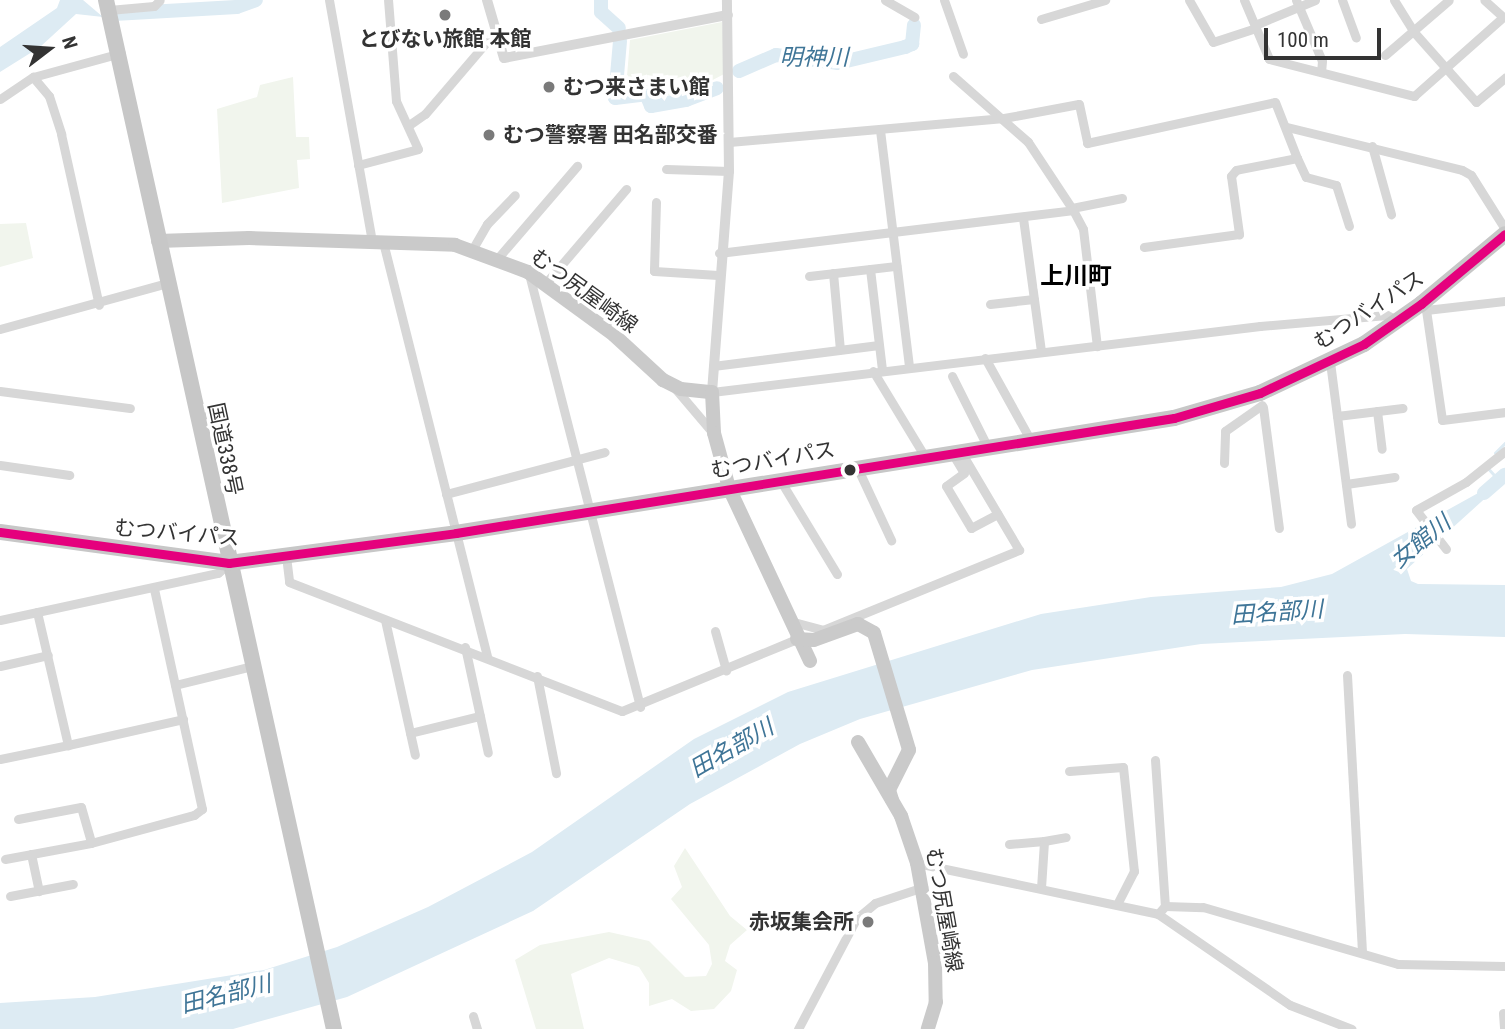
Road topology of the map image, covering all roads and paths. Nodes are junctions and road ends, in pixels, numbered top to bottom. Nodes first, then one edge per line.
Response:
1 (160, 0) edge
2 (329, 0) edge
3 (388, 0) edge
4 (486, 0) edge
5 (727, 0) edge
6 (885, 0) edge
7 (944, 0) edge
8 (1105, 0) edge
9 (1189, 0) edge
10 (1244, 0) edge
11 (1315, 0) edge
12 (1342, 0) edge
13 (1394, 0) edge
14 (1450, 0) edge
15 (1484, 0) edge
16 (1297, 3) edge
17 (1071, 5) edge
18 (109, 10) edge
19 (728, 15) junction
20 (915, 17) dead end
21 (1041, 19) dead end
22 (1255, 26) junction
23 (1413, 30) junction
24 (496, 31) junction
25 (1356, 38) dead end
26 (121, 53) junction
27 (963, 54) dead end
28 (1385, 55) dead end
29 (1446, 67) junction
30 (1321, 72) junction
31 (953, 76) dead end
32 (33, 77) junction
33 (1505, 78) edge
34 (0, 99) edge
35 (1004, 118) junction
36 (409, 125) junction
37 (1287, 127) junction
38 (880, 130) junction
39 (729, 142) junction
40 (1372, 146) junction
41 (1297, 158) junction
42 (358, 165) junction
43 (577, 166) dead end
44 (666, 169) dead end
45 (729, 172) junction
46 (626, 189) dead end
47 (515, 195) dead end
48 (1122, 198) dead end
49 (656, 202) dead end
50 (1072, 209) junction
51 (1391, 214) dead end
52 (1023, 218) junction
53 (1349, 226) dead end
54 (1505, 229) edge
55 (893, 232) junction
56 (1505, 234) edge
57 (158, 241) junction
58 (377, 242) junction
59 (1144, 247) dead end
60 (472, 250) junction
61 (719, 253) junction
62 (497, 259) junction
63 (896, 266) junction
64 (870, 269) junction
65 (528, 272) junction
66 (833, 273) junction
67 (718, 275) junction
68 (809, 276) dead end
69 (167, 283) junction
70 (545, 284) junction
71 (1034, 299) junction
72 (1505, 301) edge
73 (99, 304) junction
74 (990, 304) dead end
75 (1423, 307) junction
76 (1399, 321) junction
77 (0, 329) edge
78 (879, 345) junction
79 (1097, 346) junction
80 (840, 350) junction
81 (1041, 352) junction
82 (985, 358) junction
83 (1330, 362) junction
84 (713, 366) junction
85 (909, 368) junction
86 (878, 371) junction
87 (952, 376) dead end
88 (673, 386) junction
89 (0, 391) edge
90 (712, 392) junction
91 (1261, 400) junction
92 (130, 408) dead end
93 (1403, 408) dead end
94 (1377, 411) junction
95 (1505, 412) edge
96 (1337, 416) junction
97 (714, 433) junction
98 (1031, 441) junction
99 (988, 448) junction
100 (1382, 449) dead end
101 (605, 452) dead end
102 (957, 452) junction
103 (1505, 452) edge
104 (925, 457) junction
105 (578, 460) junction
106 (1224, 463) dead end
107 (0, 465) edge
108 (857, 467) junction
109 (69, 475) dead end
110 (1394, 477) dead end
111 (779, 479) junction
112 (1346, 484) junction
113 (729, 488) junction
114 (446, 494) junction
115 (592, 510) junction
116 (997, 514) junction
117 (1351, 524) dead end
118 (1279, 528) dead end
119 (0, 531) edge
120 (456, 533) junction
121 (891, 540) dead end
122 (1445, 548) dead end
123 (286, 556) junction
124 (229, 563) junction
125 (836, 574) dead end
126 (154, 588) junction
127 (37, 612) junction
128 (0, 620) edge
129 (385, 620) junction
130 (788, 621) junction
131 (715, 631) dead end
132 (797, 639) junction
133 (465, 648) junction
134 (48, 655) junction
135 (487, 657) junction
136 (810, 661) dead end
137 (0, 666) edge
138 (252, 666) junction
139 (726, 670) junction
140 (537, 676) junction
141 (1347, 676) dead end
142 (175, 685) junction
143 (640, 707) junction
144 (480, 716) junction
145 (183, 719) junction
146 (410, 733) junction
147 (858, 742) dead end
148 (68, 745) junction
149 (488, 753) dead end
150 (415, 755) dead end
151 (0, 759) edge
152 (1155, 760) dead end
153 (1069, 771) dead end
154 (556, 773) dead end
155 (892, 802) junction
156 (19, 820) dead end
157 (1066, 837) dead end
158 (1044, 841) junction
159 (91, 843) junction
160 (1009, 844) dead end
161 (31, 854) junction
162 (5, 859) dead end
163 (917, 863) junction
164 (73, 884) dead end
165 (923, 887) junction
166 (1041, 888) junction
167 (39, 891) junction
168 (10, 896) dead end
169 (1118, 903) junction
170 (1161, 910) junction
171 (1362, 952) junction
172 (1505, 966) edge
173 (1503, 1013) dead end
174 (473, 1016) dead end
175 (332, 1023) edge
176 (477, 1029) edge
177 (798, 1029) edge
178 (929, 1029) edge
179 (1352, 1029) edge
180 (1504, 1029) edge

1 - 18 street
2 - 42 street
3 - 36 street
4 - 24 street
5 - 19 street
6 - 20 street
7 - 27 street
8 - 17 street
9 - 22 street
10 - 22 street
11 - 16 street
12 - 25 street
13 - 23 street
14 - 23 street
15 - 29 street
16 - 22 street
16 - 30 street
17 - 21 street
18 - 26 highway, 国道338号
19 - 24 street
19 - 39 street
22 - 30 street
23 - 28 street
23 - 29 street
24 - 36 street
26 - 32 street
26 - 57 highway, 国道338号
29 - 30 street
29 - 33 street
31 - 35 street
32 - 34 street
32 - 73 street
35 - 37 street
35 - 38 street
35 - 50 street
36 - 42 street
37 - 40 street
37 - 41 street
38 - 39 street
38 - 55 street
39 - 45 street
40 - 51 street
40 - 54 street
41 - 53 street
41 - 59 street
42 - 58 street
43 - 62 street
44 - 45 street
45 - 61 street
46 - 70 street
47 - 60 street
48 - 50 street
49 - 67 street
50 - 52 street
50 - 79 street
52 - 55 street
52 - 71 street
55 - 61 street
55 - 63 street
56 - 75 highway, むつバイパス
57 - 58 main road, むつ尻屋崎線
57 - 69 highway, 国道338号
58 - 60 main road, むつ尻屋崎線
58 - 114 street
60 - 62 main road, むつ尻屋崎線
61 - 67 street
62 - 65 main road, むつ尻屋崎線
63 - 64 street
63 - 85 street
64 - 66 street
64 - 78 street
65 - 70 main road, むつ尻屋崎線
65 - 105 street
66 - 68 street
66 - 80 street
67 - 84 street
69 - 73 street
69 - 124 highway, 国道338号
70 - 88 main road, むつ尻屋崎線
71 - 74 street
71 - 81 street
72 - 75 street
73 - 77 street
75 - 76 highway, むつバイパス
75 - 95 street
76 - 79 street
76 - 83 highway, むつバイパス
78 - 80 street
78 - 86 street
79 - 81 street
80 - 84 street
81 - 82 street
82 - 85 street
82 - 98 street
83 - 91 highway, むつバイパス
83 - 96 street
84 - 90 street
85 - 86 street
86 - 90 street
86 - 104 street
87 - 99 street
88 - 90 main road, むつ尻屋崎線
88 - 97 street
89 - 92 street
90 - 97 main road
91 - 98 highway, むつバイパス
91 - 106 street
91 - 118 street
93 - 94 street
94 - 96 street
94 - 100 street
96 - 112 street
97 - 113 main road
98 - 99 highway, むつバイパス
99 - 102 highway, むつバイパス
101 - 105 street
102 - 104 highway, むつバイパス
102 - 116 street
102 - 116 street
103 - 122 street
104 - 108 highway, むつバイパス
105 - 114 street
105 - 115 street
107 - 109 street
108 - 111 highway, むつバイパス
108 - 121 street
110 - 112 street
111 - 113 highway, むつバイパス
111 - 125 street
112 - 117 street
113 - 115 highway, むつバイパス
113 - 130 main road
114 - 120 street
115 - 120 highway, むつバイパス
115 - 143 street
116 - 130 street
119 - 124 highway, むつバイパス
120 - 123 highway, むつバイパス
120 - 135 street
123 - 124 highway, むつバイパス
123 - 129 street
124 - 126 street
124 - 138 highway, 国道338号
126 - 127 street
126 - 142 street
127 - 128 street
127 - 134 street
129 - 133 street
129 - 146 street
130 - 132 main road
131 - 139 street
132 - 136 main road
132 - 139 street
132 - 155 main road
133 - 135 street
133 - 144 street
134 - 137 street
134 - 148 street
135 - 140 street
138 - 142 street
138 - 175 highway, 国道338号
139 - 143 street
140 - 143 street
140 - 154 street
141 - 171 street
142 - 145 street
144 - 146 street
144 - 149 street
145 - 148 street
145 - 159 street
146 - 150 street
147 - 155 main road, むつ尻屋崎線
148 - 151 street
152 - 170 street
153 - 169 street
155 - 163 main road, むつ尻屋崎線
156 - 159 street
157 - 158 street
158 - 160 street
158 - 166 street
159 - 161 street
161 - 162 street
161 - 167 street
163 - 165 main road, むつ尻屋崎線
163 - 166 street
164 - 167 street
165 - 177 street
165 - 178 main road, むつ尻屋崎線
166 - 169 street
167 - 168 street
169 - 170 street
170 - 171 street
170 - 179 street
171 - 172 street
173 - 180 street
174 - 176 street

